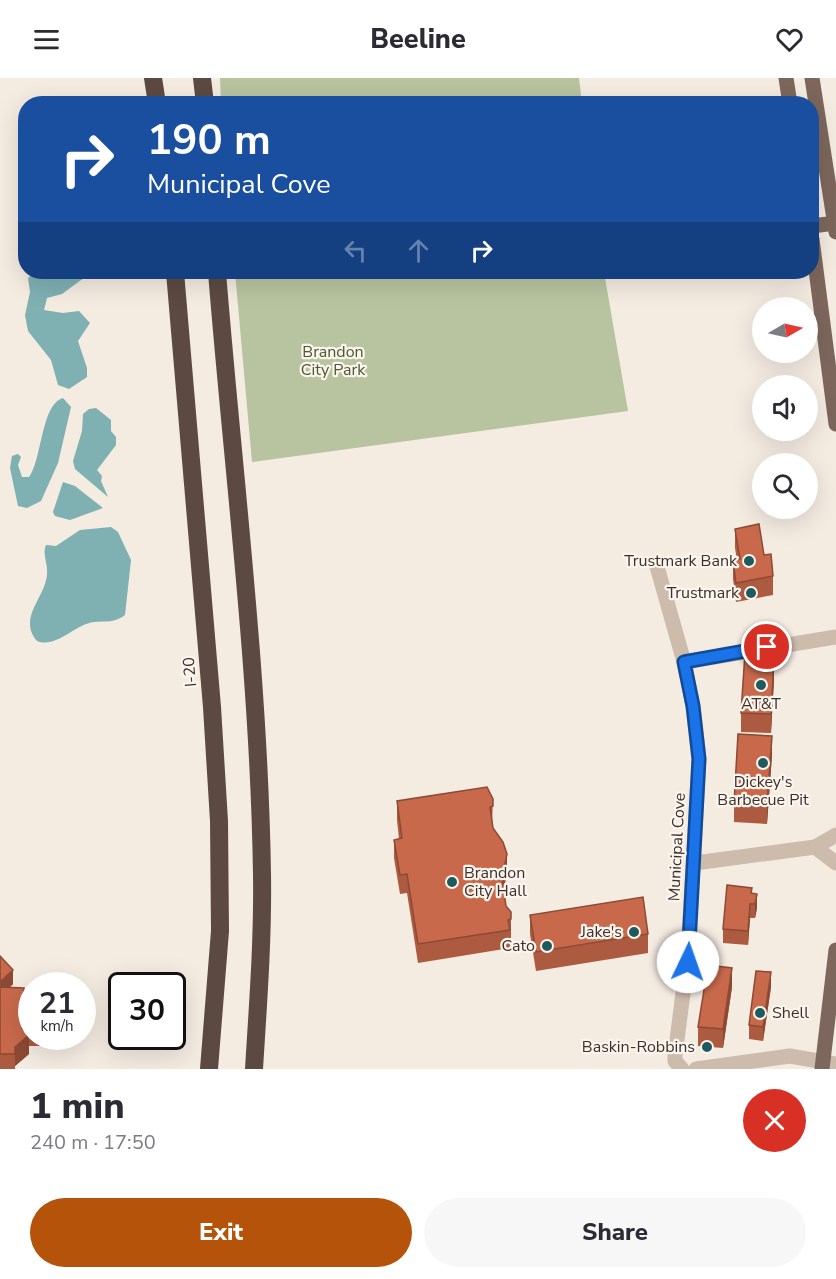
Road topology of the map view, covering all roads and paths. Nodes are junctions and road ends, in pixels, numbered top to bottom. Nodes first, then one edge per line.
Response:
1 (153, 78) edge
2 (202, 78) edge
3 (786, 78) edge
4 (812, 78) edge
5 (155, 96) edge
6 (204, 96) edge
7 (789, 96) edge
8 (815, 96) edge
9 (819, 124) edge
10 (819, 227) edge
11 (835, 228) edge
12 (176, 279) edge
13 (219, 279) edge
14 (817, 279) edge
15 (836, 424) edge
16 (656, 562) dead end
17 (836, 637) edge
18 (684, 662) junction
19 (836, 835) edge
20 (815, 847) junction
21 (694, 863) junction
22 (836, 863) edge
23 (836, 950) edge
24 (827, 1065) edge
25 (209, 1069) edge
26 (254, 1069) edge
27 (682, 1069) edge
28 (696, 1069) edge

1 - 5 highway
2 - 6 highway
3 - 7 main road
4 - 8 main road
9 - 11 main road
10 - 11 main road
12 - 25 highway, I-20
13 - 26 highway
14 - 15 main road
16 - 18 street, Municipal Cove
17 - 18 street
18 - 21 street, Municipal Cove
19 - 20 street
20 - 21 street
20 - 22 street
21 - 27 street, Municipal Cove
23 - 24 main road
24 - 28 street

